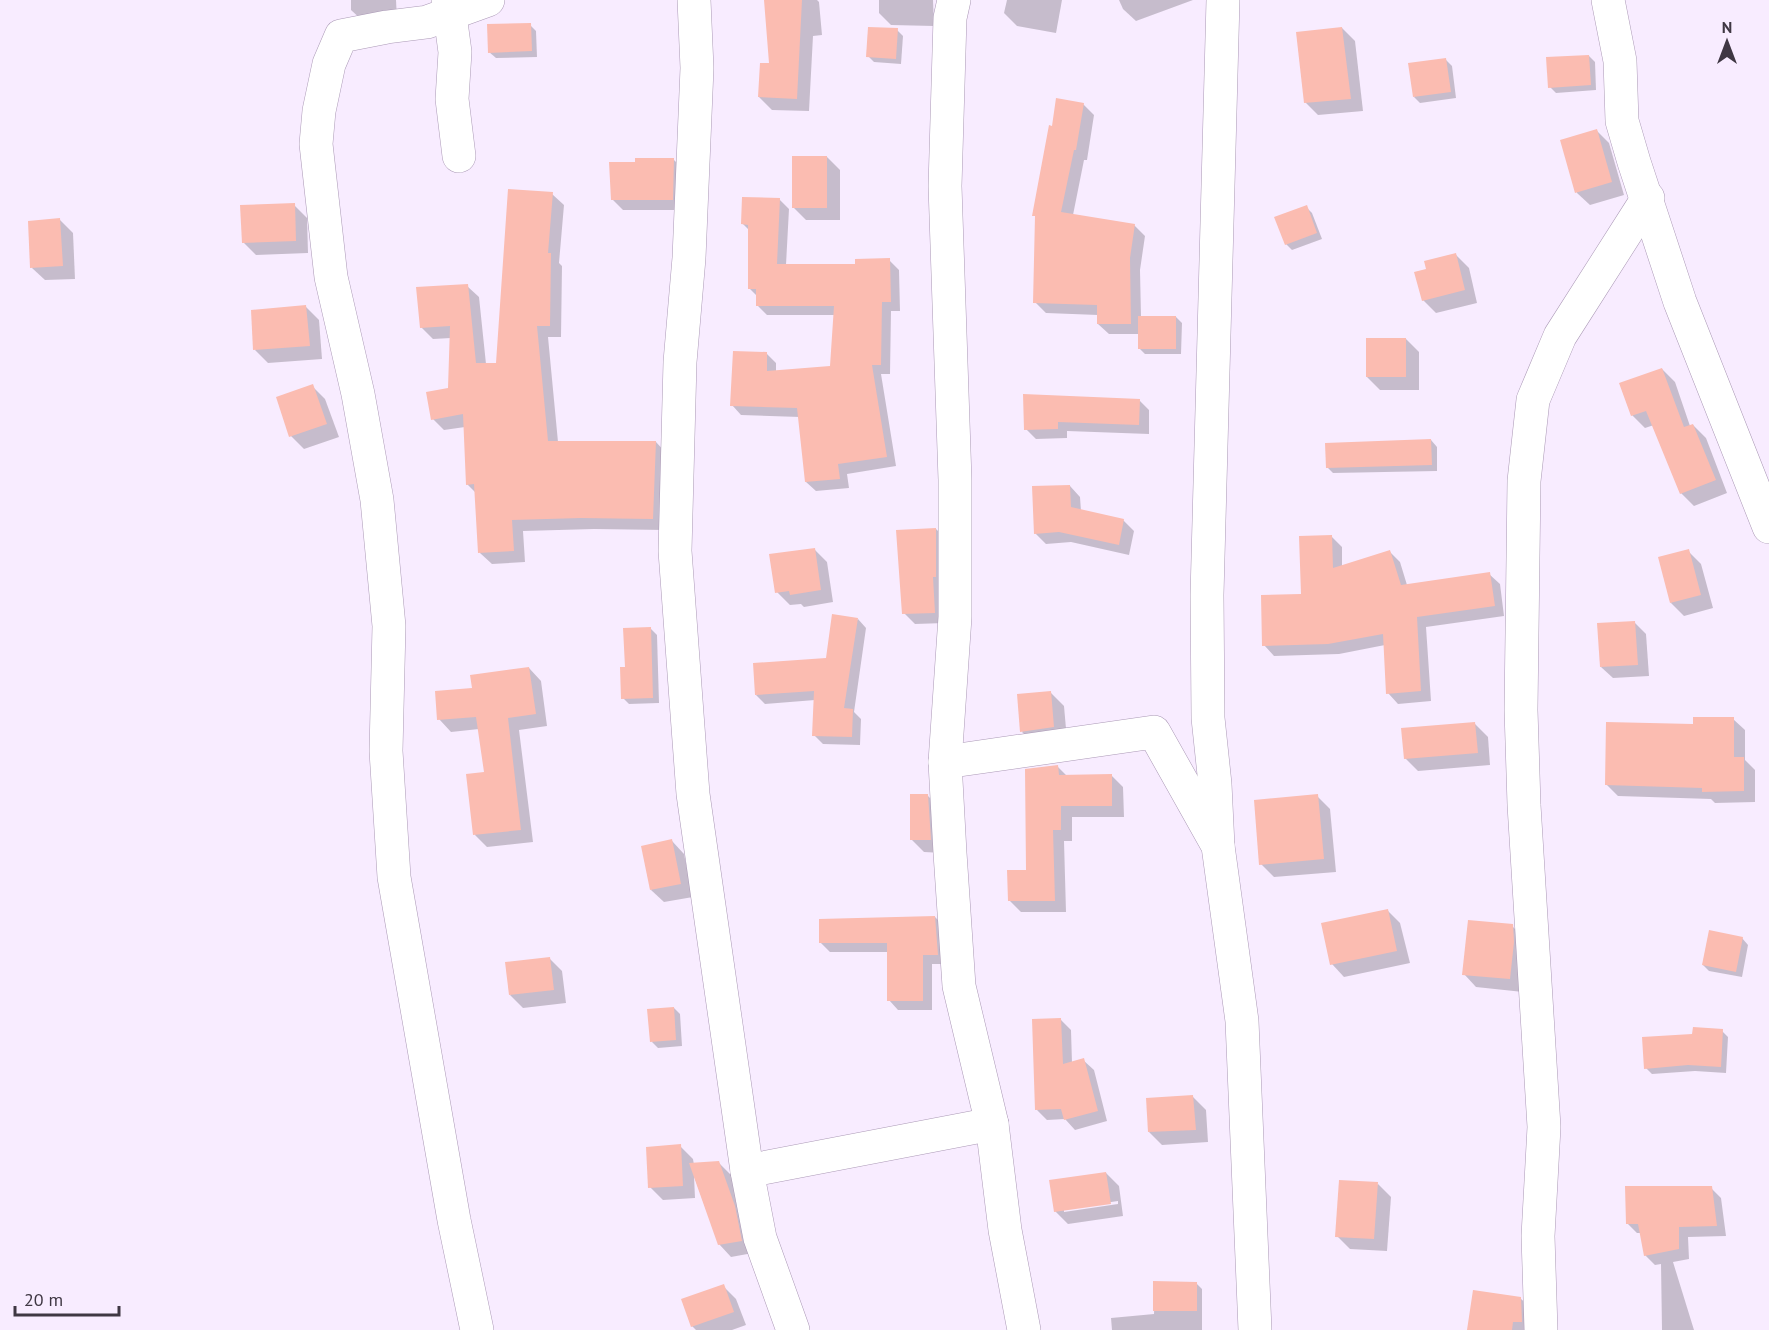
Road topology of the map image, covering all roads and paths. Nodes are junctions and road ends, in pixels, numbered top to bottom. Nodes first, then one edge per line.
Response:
1 (488, 0) edge
2 (694, 0) edge
3 (954, 0) edge
4 (1223, 0) edge
5 (1608, 0) edge
6 (449, 6) edge
7 (459, 156) dead end
8 (1648, 198) junction
9 (1769, 527) edge
10 (945, 762) junction
11 (1218, 846) junction
12 (992, 1124) junction
13 (747, 1171) junction
14 (477, 1330) edge
15 (792, 1330) edge
16 (1024, 1330) edge
17 (1255, 1330) edge
18 (1541, 1330) edge

1 - 6 street
2 - 13 street
3 - 10 street
4 - 11 street
5 - 8 street
6 - 7 street
6 - 14 street
8 - 9 street
8 - 18 street
10 - 11 street
10 - 12 street
11 - 17 street
12 - 13 street
12 - 16 street
13 - 15 street

